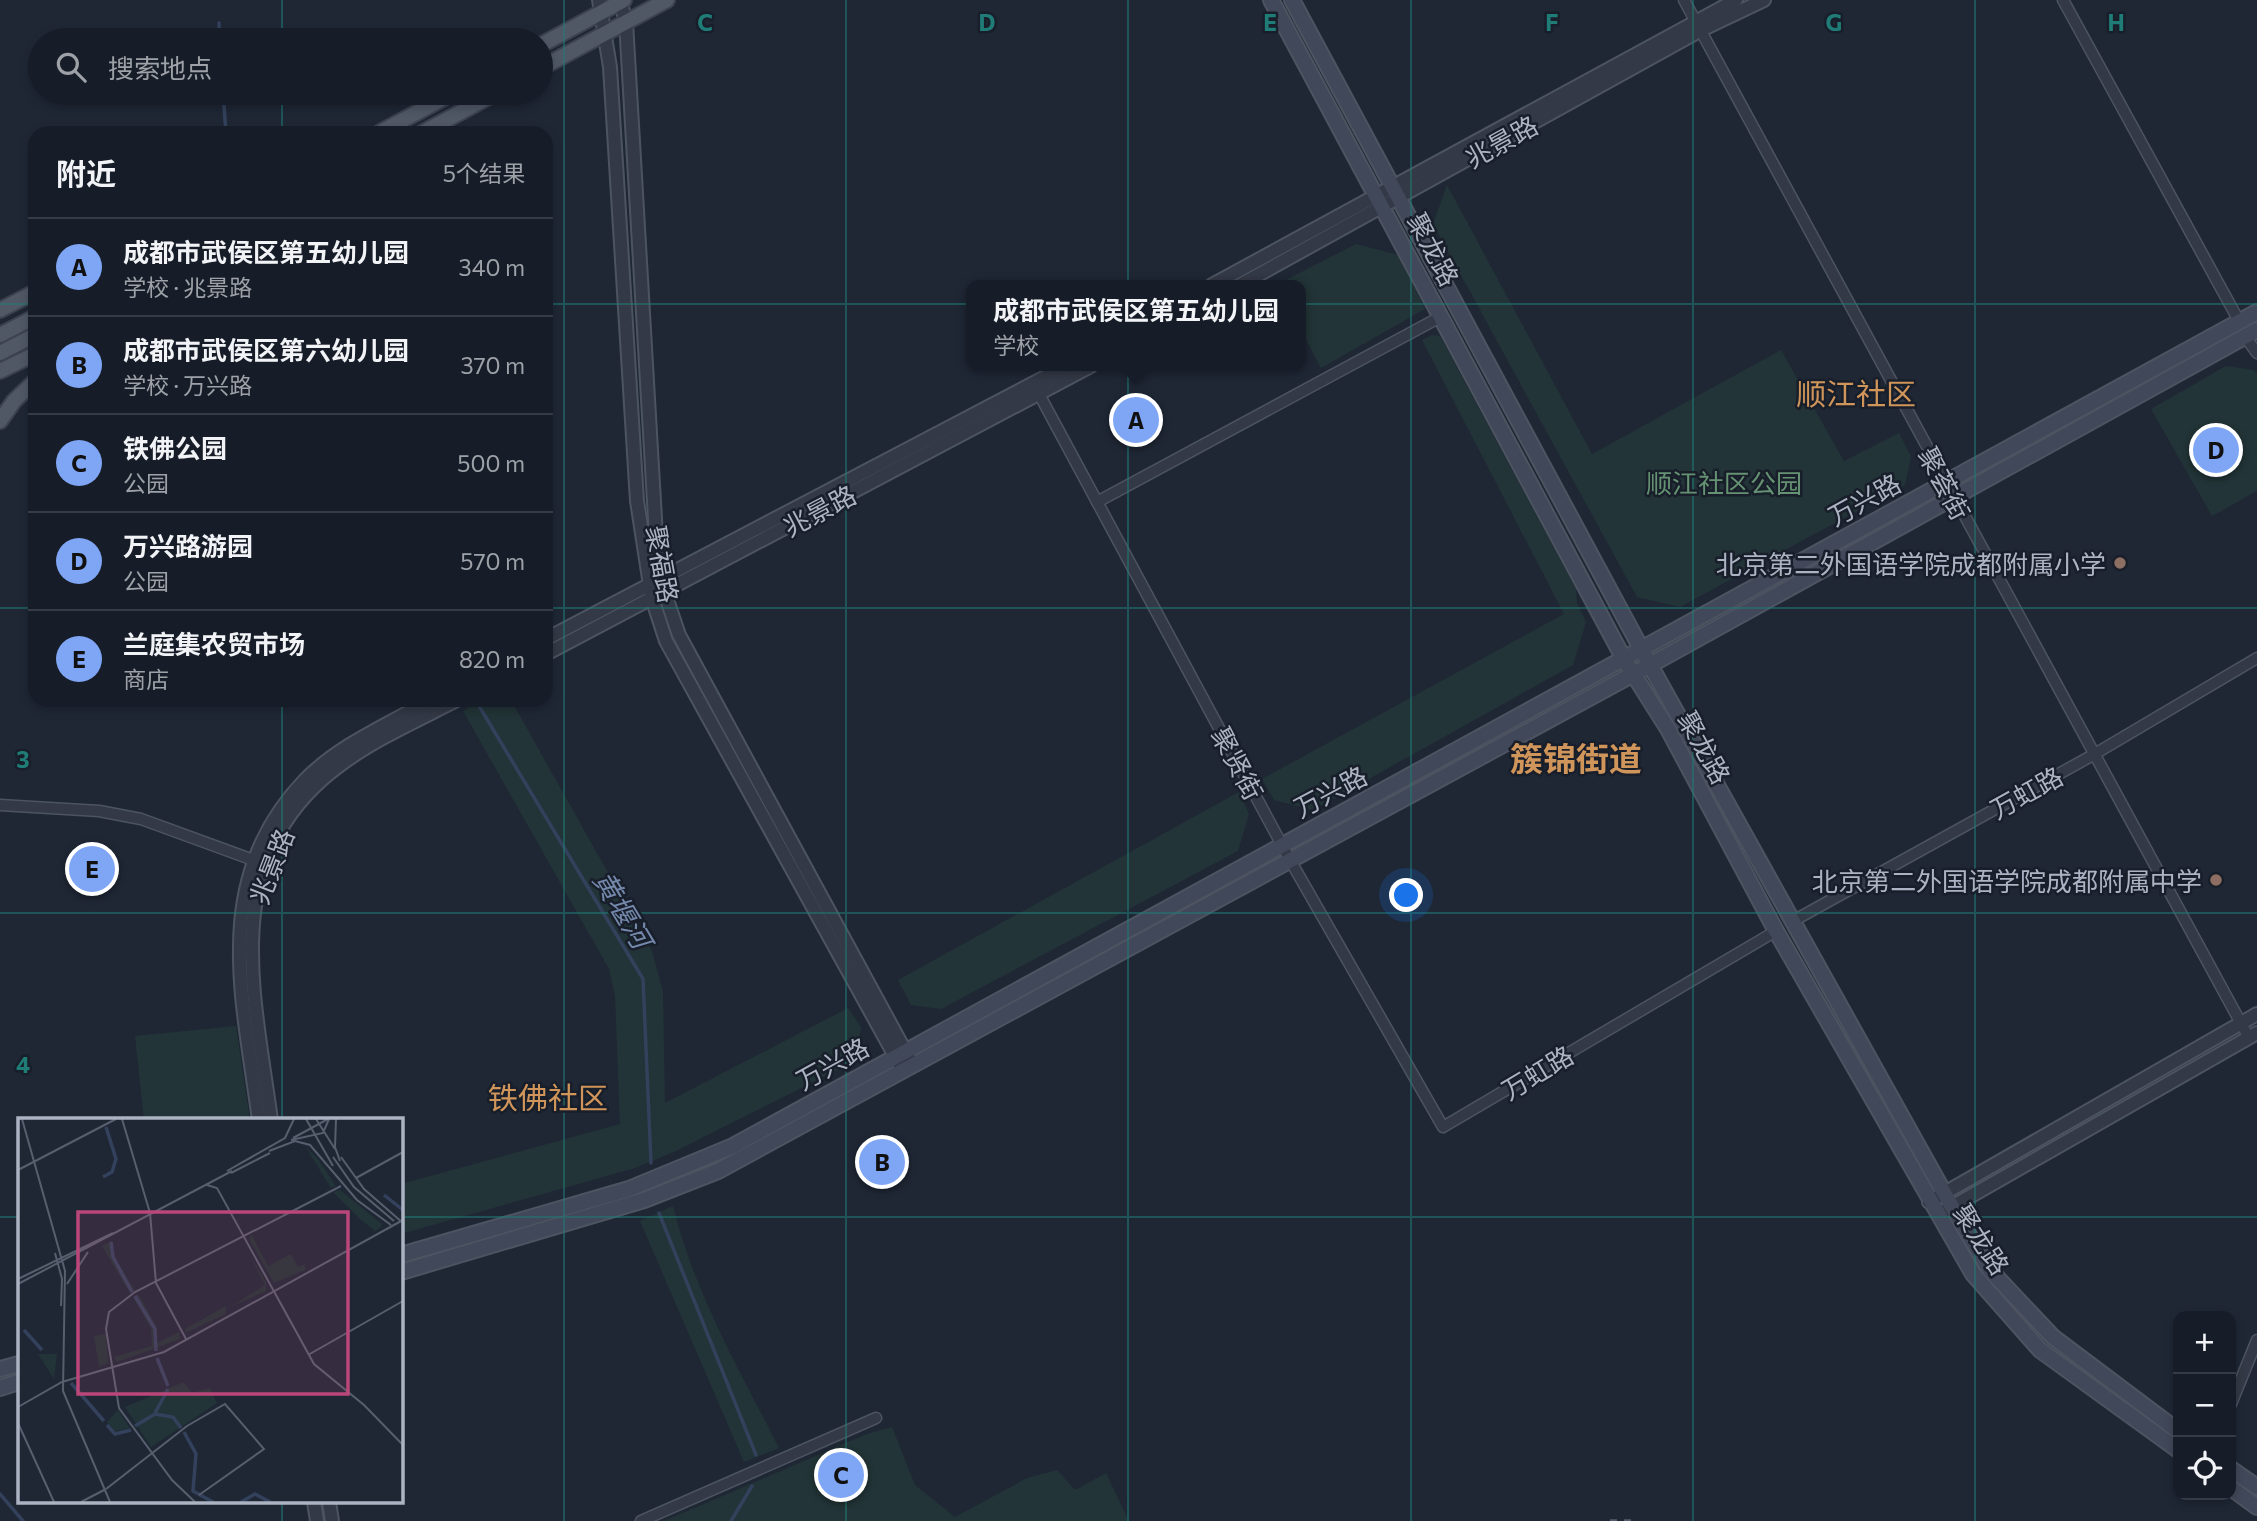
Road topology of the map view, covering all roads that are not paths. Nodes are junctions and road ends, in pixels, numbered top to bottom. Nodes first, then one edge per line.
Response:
1 (667, 0) edge
2 (1271, 0) edge
3 (1292, 0) edge
4 (1684, 0) edge
5 (1736, 0) edge
6 (1764, 0) edge
7 (2063, 0) edge
8 (621, 1) edge
9 (601, 5) edge
10 (626, 22) junction
11 (1698, 25) junction
12 (606, 32) junction
13 (553, 37) edge
14 (553, 61) edge
15 (431, 105) edge
16 (474, 105) edge
17 (392, 126) edge
18 (435, 126) edge
19 (1396, 192) junction
20 (1380, 201) junction
21 (1222, 280) edge
22 (1248, 280) edge
23 (28, 296) edge
24 (0, 310) edge
25 (2257, 311) edge
26 (1442, 316) junction
27 (28, 321) edge
28 (2239, 321) junction
29 (2253, 333) edge
30 (0, 335) edge
31 (28, 339) edge
32 (0, 353) edge
33 (2257, 353) edge
34 (28, 357) edge
35 (0, 371) edge
36 (1057, 371) edge
37 (1082, 371) edge
38 (28, 388) edge
39 (1039, 394) junction
40 (0, 421) edge
41 (1944, 482) junction
42 (1953, 499) junction
43 (1097, 502) junction
44 (657, 589) junction
45 (553, 636) edge
46 (553, 650) edge
47 (1643, 650) junction
48 (2257, 659) edge
49 (1625, 660) junction
50 (1650, 665) junction
51 (1634, 674) junction
52 (419, 707) edge
53 (444, 707) edge
54 (2093, 755) junction
55 (0, 804) edge
56 (1282, 845) junction
57 (1290, 860) junction
58 (256, 861) junction
59 (1793, 920) junction
60 (1776, 931) junction
61 (2257, 1014) edge
62 (2240, 1024) junction
63 (2253, 1036) edge
64 (900, 1054) junction
65 (908, 1069) junction
66 (259, 1118) edge
67 (271, 1118) edge
68 (1443, 1127) joint
69 (1944, 1194) junction
70 (1929, 1202) junction
71 (1952, 1207) junction
72 (1937, 1215) junction
73 (402, 1255) edge
74 (402, 1272) edge
75 (2257, 1340) edge
76 (18, 1364) edge
77 (0, 1369) edge
78 (18, 1382) edge
79 (0, 1388) edge
80 (2236, 1392) edge
81 (876, 1418) dead end
82 (2173, 1427) edge
83 (2173, 1446) edge
84 (2236, 1473) edge
85 (2257, 1488) edge
86 (2236, 1492) edge
87 (2257, 1507) edge
88 (641, 1521) edge

1 - 10 main road
2 - 20 main road, 聚龙路
3 - 19 main road, 聚龙路
4 - 11 street, 聚荟街
5 - 11 street, 兆景路
6 - 11 street, 兆景路
7 - 28 street
8 - 9 main road
8 - 10 street, 聚福路
9 - 12 street
9 - 13 main road
10 - 12 main road
10 - 44 street, 聚福路
11 - 19 street, 兆景路
11 - 41 street, 聚荟街
12 - 14 main road
12 - 44 street
15 - 17 main road
16 - 18 main road
19 - 20 street, 兆景路
19 - 47 main road, 聚龙路
20 - 21 street, 兆景路
20 - 22 street, 兆景路
20 - 26 main road, 聚龙路
23 - 24 main road
25 - 28 main road, 万兴路
26 - 43 street
26 - 49 main road, 聚龙路
27 - 30 main road
28 - 41 main road, 万兴路
29 - 33 street
29 - 42 main road
31 - 32 main road
34 - 35 main road
36 - 44 street, 兆景路
37 - 39 street, 兆景路
38 - 40 main road
39 - 43 street, 聚贤街
39 - 44 street, 兆景路
41 - 42 street, 聚荟街
41 - 47 main road, 万兴路
42 - 50 main road
42 - 54 street, 聚荟街
43 - 56 street, 聚贤街
44 - 45 street, 兆景路
44 - 46 street, 兆景路
44 - 64 street, 聚福路
47 - 49 main road, 万兴路
47 - 50 main road, 聚龙路
48 - 54 street, 万虹路
49 - 51 main road, 聚龙路
49 - 56 main road, 万兴路
50 - 51 main road
50 - 59 main road, 聚龙路
51 - 57 main road
51 - 60 main road, 聚龙路
52 - 58 street, 兆景路
53 - 67 street, 兆景路
54 - 59 street, 万虹路
54 - 62 street, 聚荟街
55 - 58 street
56 - 57 street, 聚贤街
56 - 64 main road, 万兴路
57 - 65 main road
57 - 68 street, 聚贤街
58 - 66 street, 兆景路
59 - 69 main road, 聚龙路
60 - 68 street, 万虹路
60 - 70 main road, 聚龙路
61 - 62 street
62 - 63 street, 聚荟街
62 - 69 street
63 - 71 street
64 - 65 street, 聚福路
64 - 73 main road, 万兴路
65 - 74 main road
69 - 70 street
69 - 71 main road, 聚龙路
70 - 72 main road, 聚龙路
71 - 72 street
71 - 82 main road, 聚龙路
72 - 83 main road, 聚龙路
75 - 80 street
76 - 77 main road
78 - 79 main road
81 - 88 street
84 - 85 main road
86 - 87 main road

